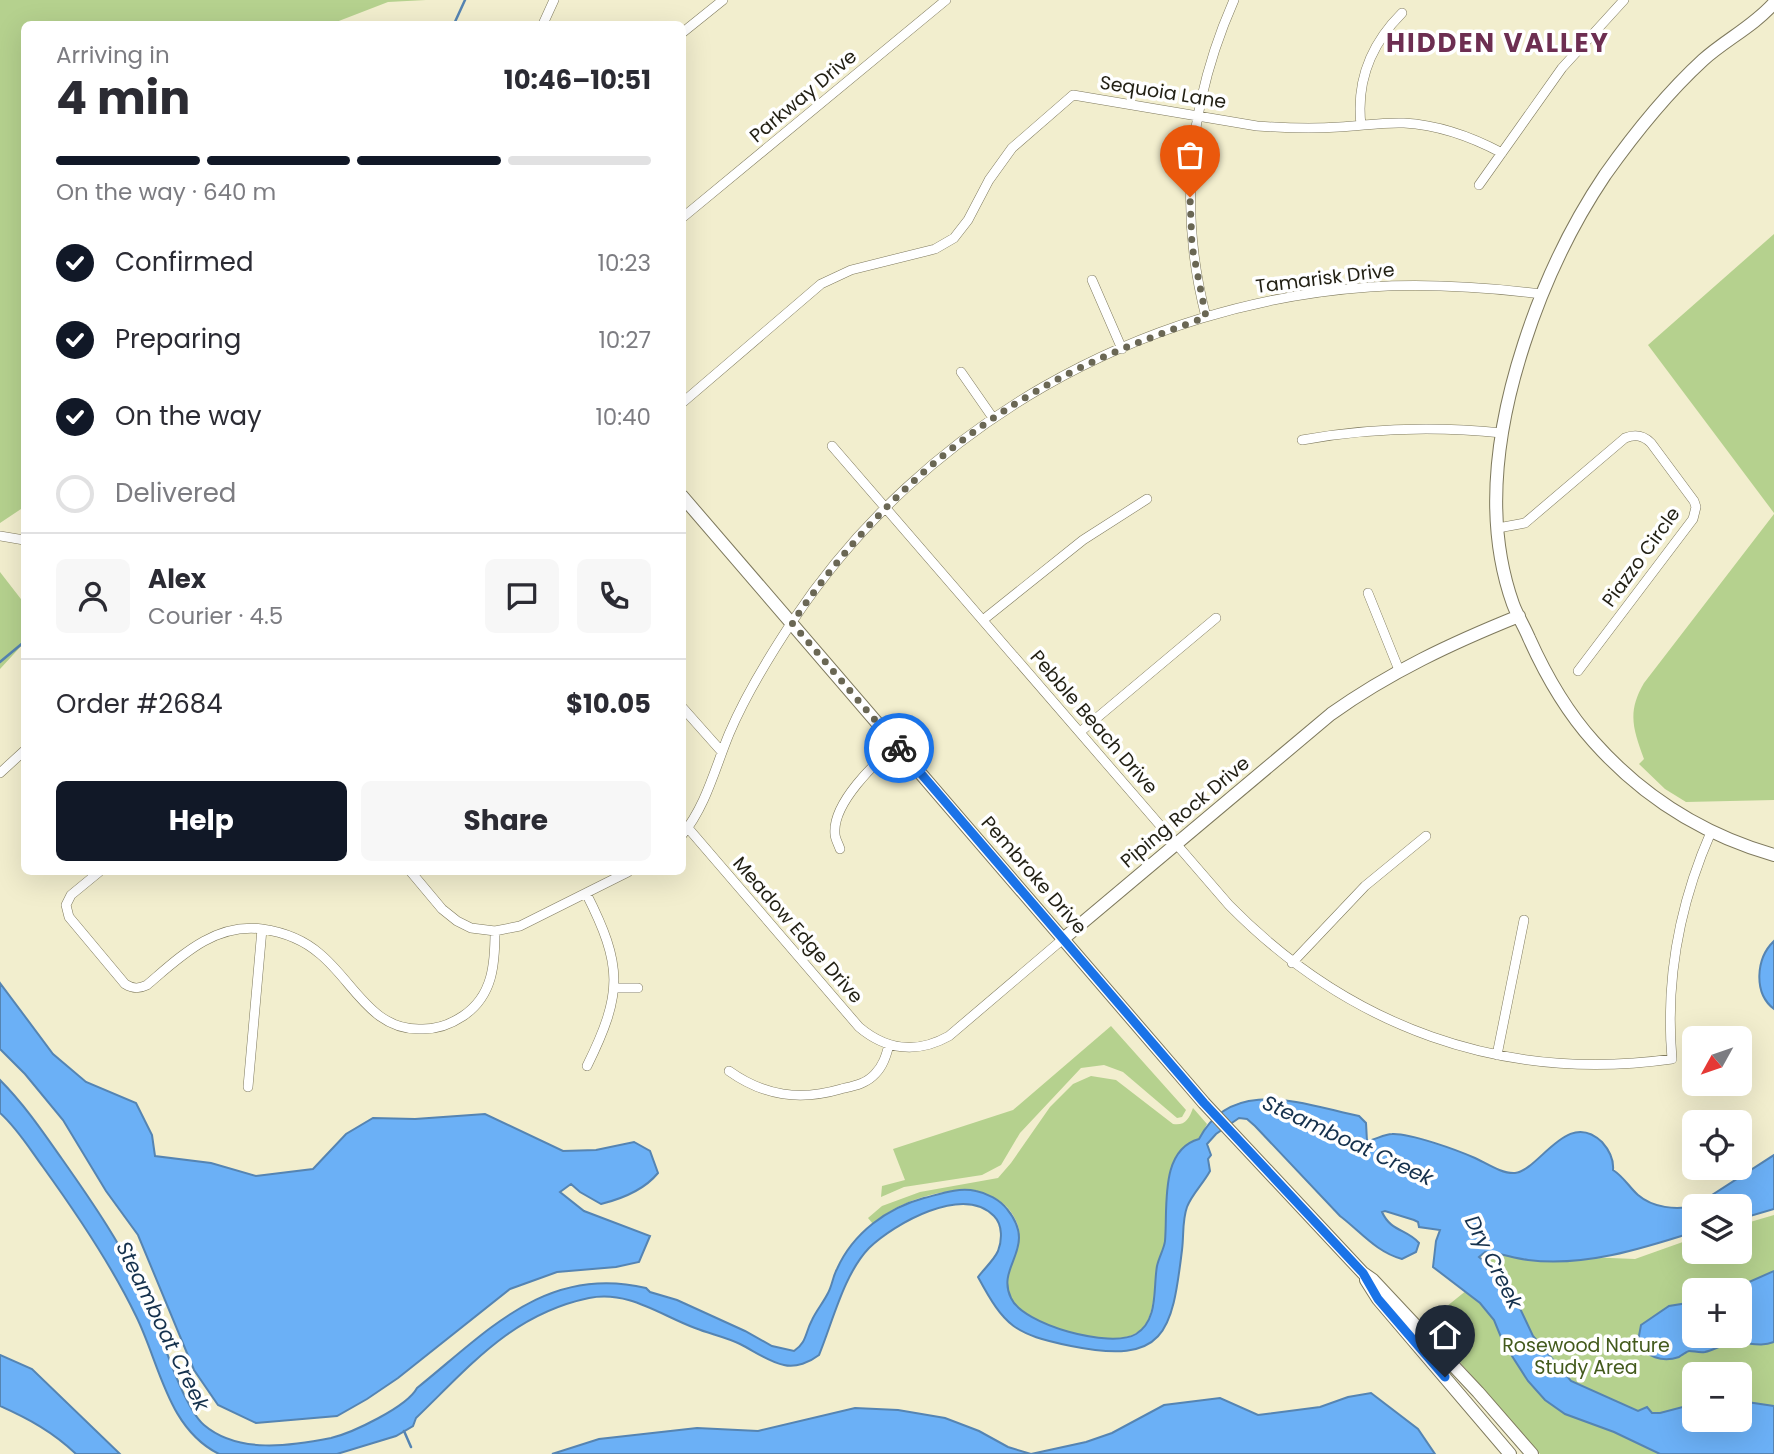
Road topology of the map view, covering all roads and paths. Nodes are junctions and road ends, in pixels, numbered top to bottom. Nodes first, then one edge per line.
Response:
1 (554, 0) edge
2 (723, 0) edge
3 (946, 0) edge
4 (1234, 0) edge
5 (1624, 0) edge
6 (1774, 3) edge
7 (1402, 13) dead end
8 (544, 21) edge
9 (686, 30) edge
10 (1197, 116) junction
11 (1360, 125) junction
12 (1502, 153) junction
13 (1479, 185) dead end
14 (686, 215) edge
15 (1092, 280) dead end
16 (1542, 294) junction
17 (1206, 317) junction
18 (1122, 349) junction
19 (961, 372) dead end
20 (686, 400) edge
21 (993, 418) junction
22 (1502, 433) junction
23 (1302, 440) dead end
24 (832, 446) dead end
25 (1147, 499) dead end
26 (686, 501) edge
27 (886, 505) junction
28 (1498, 528) junction
29 (0, 536) edge
30 (21, 540) edge
31 (1368, 593) dead end
32 (1519, 617) junction
33 (1216, 618) dead end
34 (984, 620) junction
35 (792, 623) junction
36 (1399, 670) junction
37 (1577, 671) dead end
38 (686, 718) edge
39 (1080, 732) junction
40 (896, 745) junction
41 (722, 752) junction
42 (21, 754) edge
43 (0, 774) edge
44 (686, 829) edge
45 (686, 832) edge
46 (1711, 832) junction
47 (1426, 836) dead end
48 (1176, 844) junction
49 (841, 849) dead end
50 (1774, 855) edge
51 (95, 875) edge
52 (414, 875) edge
53 (622, 875) edge
54 (586, 893) junction
55 (1524, 920) dead end
56 (262, 929) junction
57 (495, 931) junction
58 (1063, 939) junction
59 (1292, 962) junction
60 (614, 988) junction
61 (638, 988) dead end
62 (889, 1045) junction
63 (1497, 1055) junction
64 (587, 1066) dead end
65 (729, 1071) dead end
66 (248, 1087) dead end
67 (1363, 1273) junction
68 (1510, 1454) edge
69 (1532, 1454) edge

1 - 8 street
2 - 9 street
3 - 14 street, Parkway Drive
4 - 10 street
5 - 12 street
6 - 16 street
7 - 11 street
10 - 11 street, Sequoia Lane
10 - 17 street
10 - 20 street, Sequoia Lane
11 - 12 street, Sequoia Lane
12 - 13 street
15 - 18 street
16 - 17 street, Tamarisk Drive
16 - 22 street
17 - 18 street, Tamarisk Drive
18 - 21 street, Tamarisk Drive
19 - 21 street
21 - 27 street, Tamarisk Drive
22 - 23 street
22 - 28 street
24 - 27 street, Pebble Beach Drive
25 - 34 street
26 - 35 street, Pembroke Drive
27 - 34 street, Pebble Beach Drive
27 - 35 street, Tamarisk Drive
28 - 32 street
28 - 37 street, Piazzo Circle
29 - 30 street
31 - 36 street
32 - 36 street, Piping Rock Drive
32 - 46 street
33 - 39 street
34 - 39 street, Pebble Beach Drive
35 - 40 street, Pembroke Drive
35 - 41 street, Tamarisk Drive
36 - 48 street, Piping Rock Drive
38 - 41 street
39 - 48 street, Pebble Beach Drive
40 - 49 street
40 - 58 street, Pembroke Drive
41 - 44 street, Tamarisk Drive
42 - 43 street
45 - 62 street, Meadow Edge Drive
46 - 50 street
46 - 63 street, Pebble Beach Drive
47 - 59 street
48 - 58 street, Piping Rock Drive
48 - 59 street, Pebble Beach Drive
51 - 56 street
52 - 57 street
53 - 54 street
54 - 57 street
54 - 60 street
55 - 63 street
56 - 57 street
56 - 66 street
58 - 62 street, Piping Rock Drive
58 - 67 street, Pembroke Drive
59 - 63 street, Pebble Beach Drive
60 - 61 street
60 - 64 street
62 - 65 street
67 - 68 street, Pembroke Drive
67 - 69 street, Pembroke Drive

